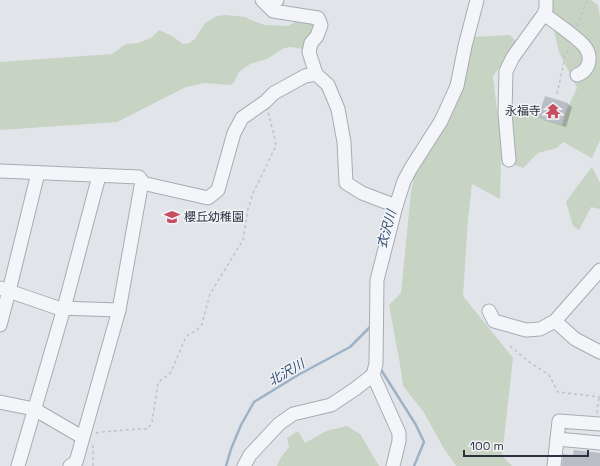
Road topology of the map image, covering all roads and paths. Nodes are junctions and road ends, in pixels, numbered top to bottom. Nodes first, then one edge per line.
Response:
1 (262, 0) edge
2 (271, 0) edge
3 (277, 0) edge
4 (477, 0) edge
5 (546, 0) edge
6 (587, 0) edge
7 (544, 14) junction
8 (573, 37) junction
9 (568, 49) dead end
10 (316, 74) junction
11 (577, 75) dead end
12 (557, 94) dead end
13 (265, 102) junction
14 (509, 160) dead end
15 (0, 171) edge
16 (38, 173) junction
17 (99, 176) junction
18 (142, 183) junction
19 (396, 206) junction
20 (600, 270) edge
21 (5, 290) edge
22 (64, 308) junction
23 (119, 310) junction
24 (489, 311) dead end
25 (555, 321) junction
26 (0, 325) edge
27 (510, 346) dead end
28 (599, 349) edge
29 (373, 375) junction
30 (600, 397) edge
31 (0, 402) edge
32 (34, 409) junction
33 (600, 424) edge
34 (88, 435) junction
35 (556, 439) junction
36 (600, 443) edge
37 (554, 460) edge
38 (18, 466) edge
39 (70, 466) edge
40 (93, 466) edge
41 (244, 466) edge
42 (393, 466) edge

1 - 10 street
2 - 3 street
4 - 19 street
5 - 7 street
6 - 8 path
7 - 8 street
7 - 14 street
8 - 11 street
9 - 12 path
10 - 13 street
10 - 19 street
13 - 18 street
13 - 34 path
15 - 16 street
16 - 17 street
16 - 21 street
17 - 18 street
17 - 22 street
18 - 23 street
19 - 29 street
20 - 25 street
21 - 22 street
21 - 26 street
22 - 23 street
22 - 32 street
23 - 34 street
24 - 25 street
25 - 28 street
27 - 30 path
29 - 41 street
29 - 42 street
31 - 32 street
32 - 34 street
32 - 38 street
33 - 35 street
34 - 39 street
34 - 40 path
35 - 36 street
35 - 37 street

